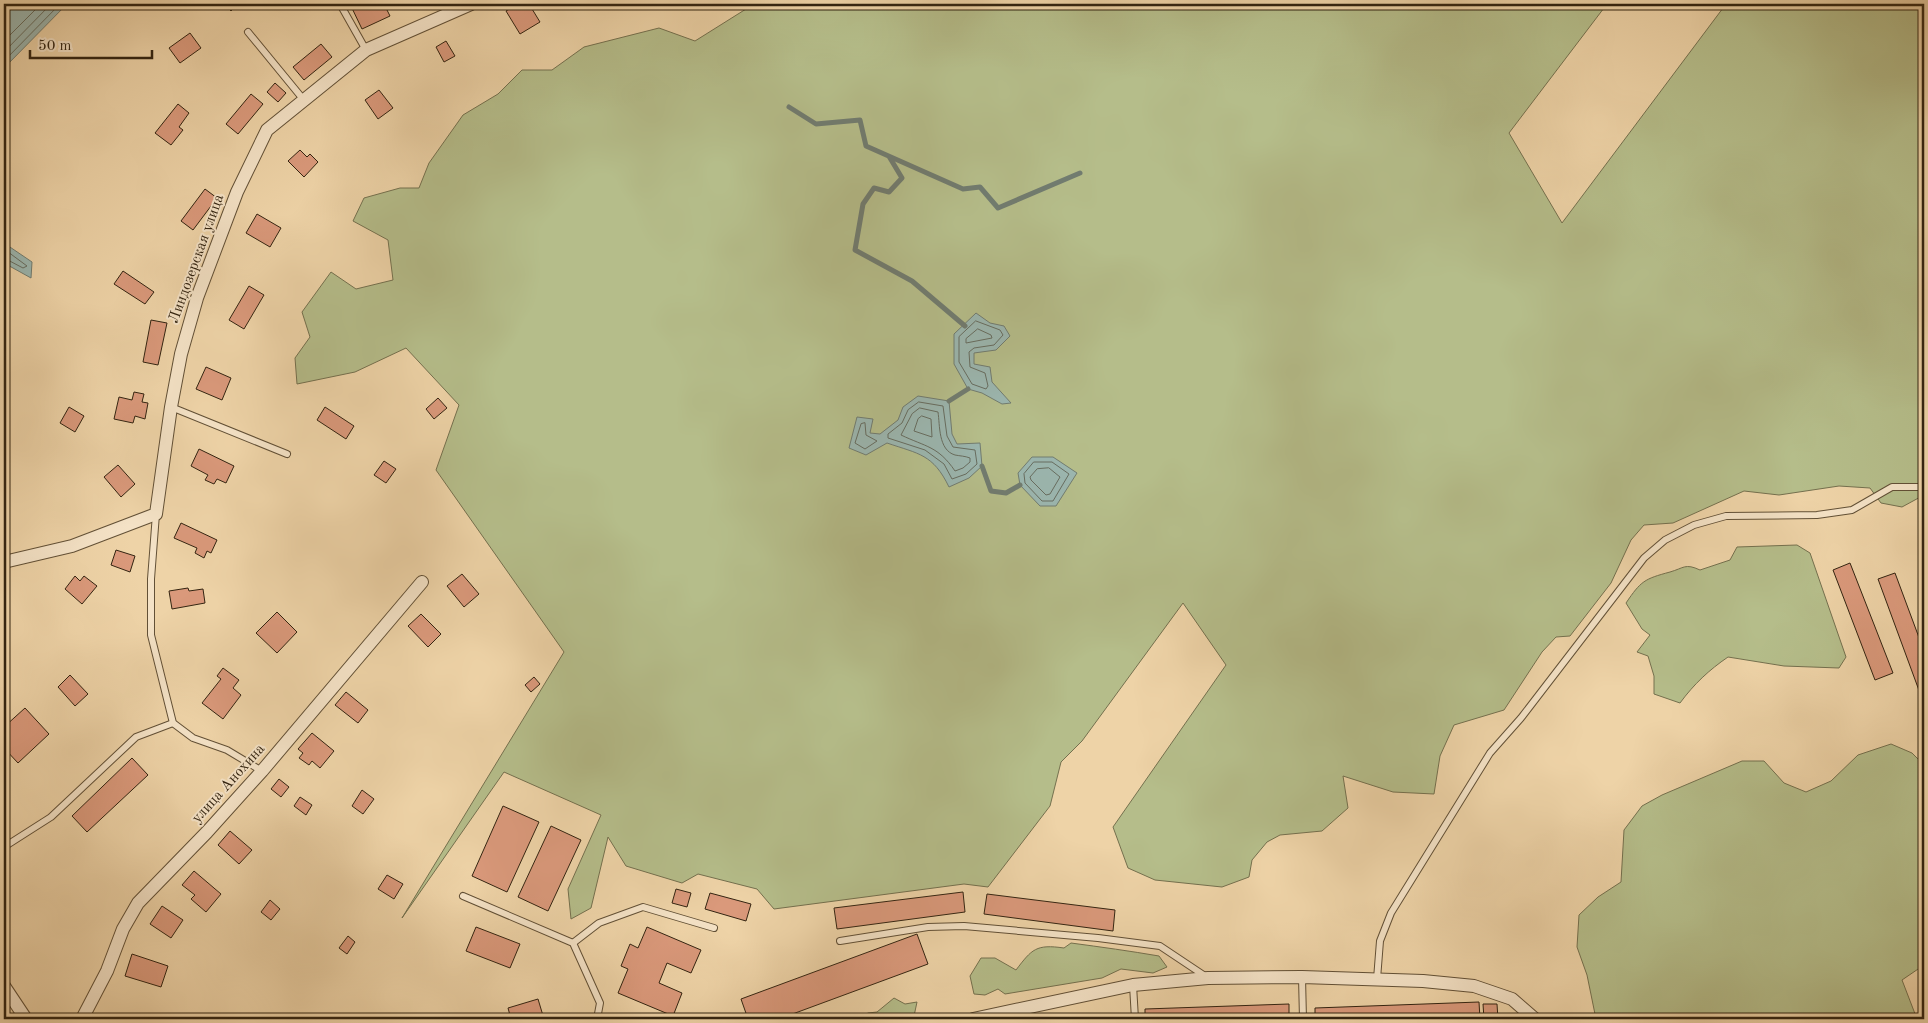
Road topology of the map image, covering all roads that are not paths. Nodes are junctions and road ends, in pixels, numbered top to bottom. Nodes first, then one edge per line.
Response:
1 (340, 4) edge
2 (471, 4) edge
3 (248, 32) dead end
4 (366, 50) junction
5 (303, 99) junction
6 (171, 407) junction
7 (287, 454) dead end
8 (1924, 487) edge
9 (156, 514) junction
10 (4, 562) edge
11 (422, 582) dead end
12 (173, 723) junction
13 (262, 771) junction
14 (4, 848) edge
15 (463, 896) dead end
16 (714, 928) dead end
17 (840, 941) dead end
18 (573, 943) junction
19 (1302, 977) junction
20 (1208, 978) junction
21 (1377, 979) junction
22 (1133, 985) junction
23 (4, 986) edge
24 (26, 1019) edge
25 (82, 1019) edge
26 (597, 1019) edge
27 (973, 1019) edge
28 (1135, 1019) edge
29 (1303, 1019) edge
30 (1535, 1019) edge

1 - 4 lane
2 - 4 street, Линдозерская улица
3 - 5 lane
4 - 5 street, Линдозерская улица
5 - 6 street, Линдозерская улица
6 - 7 lane
6 - 9 street, Линдозерская улица
8 - 21 lane
9 - 10 street
9 - 12 lane
11 - 13 street, улица Анохина
12 - 13 lane
12 - 14 lane
13 - 25 street, улица Анохина
15 - 18 lane
16 - 18 lane
17 - 20 lane
18 - 26 lane
19 - 20 street
19 - 21 street
19 - 29 lane
20 - 22 street
21 - 30 street
22 - 27 street
22 - 28 lane
23 - 24 street

